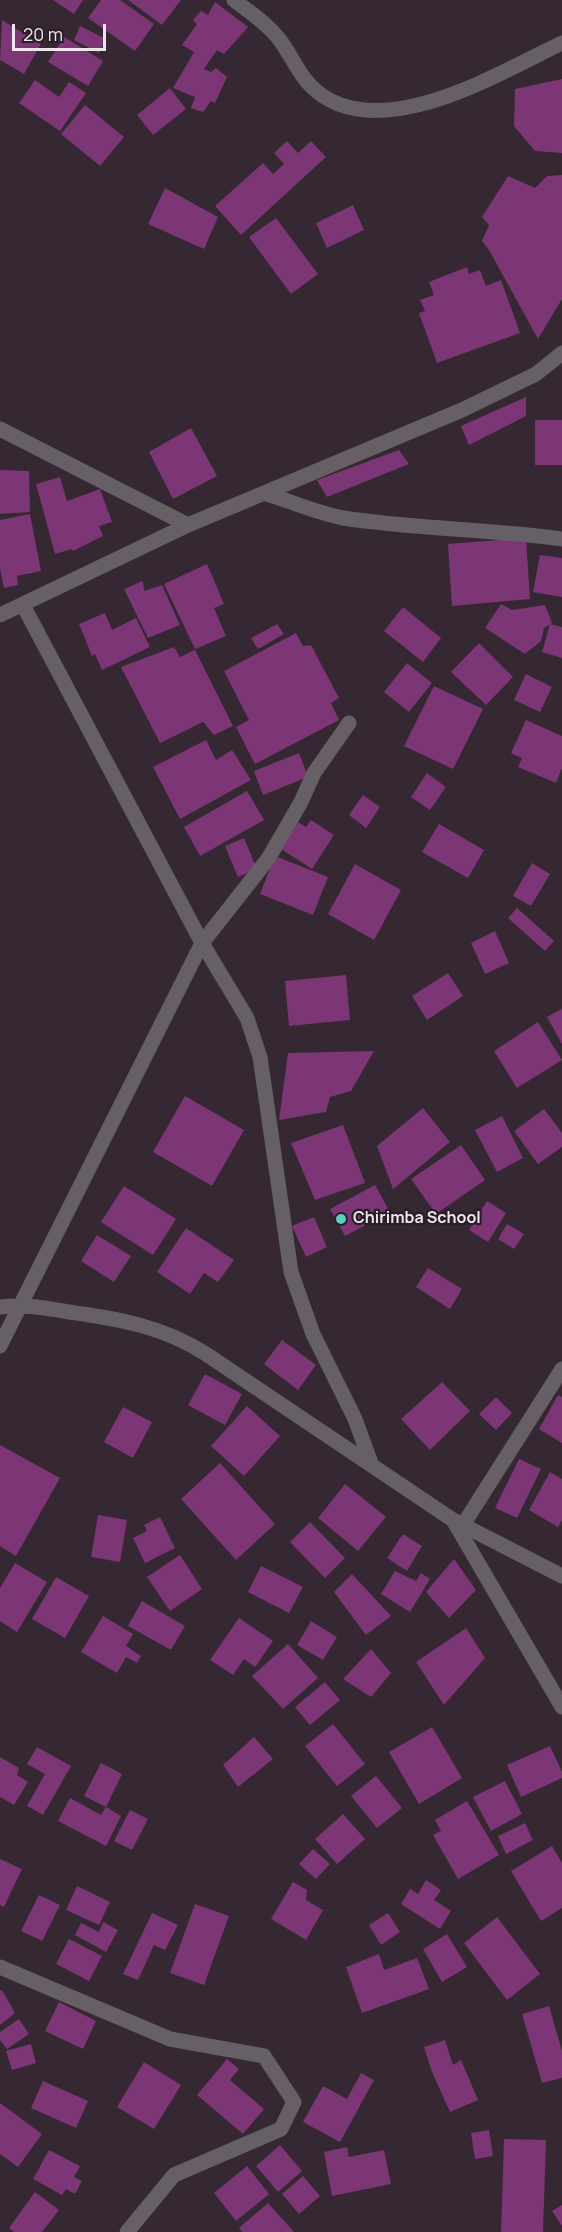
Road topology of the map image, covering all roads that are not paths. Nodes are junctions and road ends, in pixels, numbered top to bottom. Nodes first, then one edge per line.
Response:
1 (234, 0) edge
2 (562, 43) edge
3 (562, 353) edge
4 (0, 429) edge
5 (264, 493) junction
6 (188, 525) junction
7 (562, 539) edge
8 (23, 604) junction
9 (0, 615) edge
10 (349, 723) dead end
11 (202, 943) junction
12 (20, 1305) junction
13 (0, 1307) edge
14 (0, 1346) edge
15 (562, 1368) edge
16 (371, 1463) junction
17 (458, 1523) junction
18 (562, 1576) edge
19 (562, 1707) edge
20 (0, 1967) edge
21 (127, 2232) edge

1 - 2 street
3 - 5 street
4 - 6 street
5 - 6 street
5 - 7 street
6 - 8 street
8 - 9 street
8 - 11 street
10 - 11 street
11 - 12 street
11 - 16 street
12 - 13 street
12 - 14 street
12 - 16 street
15 - 17 street
16 - 17 street
17 - 18 street
17 - 19 street
20 - 21 street

